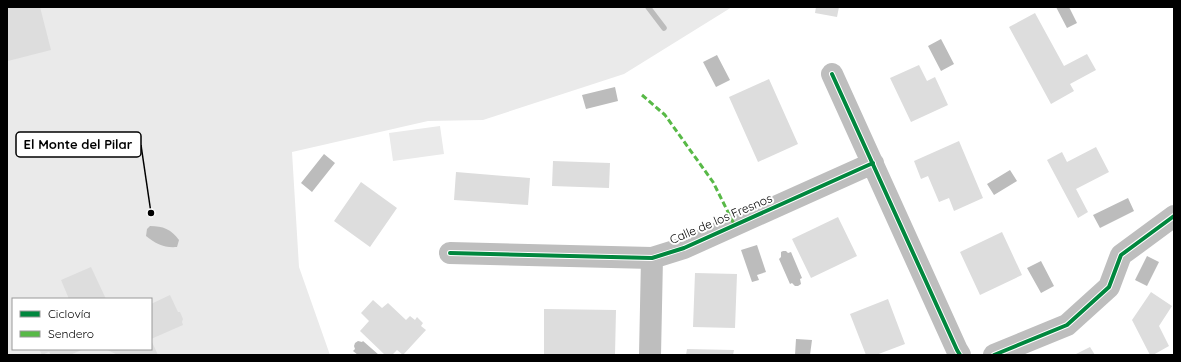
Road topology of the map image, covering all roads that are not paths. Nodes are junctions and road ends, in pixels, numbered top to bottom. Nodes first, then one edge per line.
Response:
1 (832, 74) dead end
2 (873, 163) junction
3 (1174, 216) edge
4 (450, 253) dead end
5 (652, 258) junction
6 (959, 352) edge
7 (650, 355) edge
8 (994, 355) edge

1 - 2 street
2 - 5 street, Calle de los Fresnos
2 - 6 street
3 - 8 street
4 - 5 street, Calle de los Fresnos
5 - 7 street

